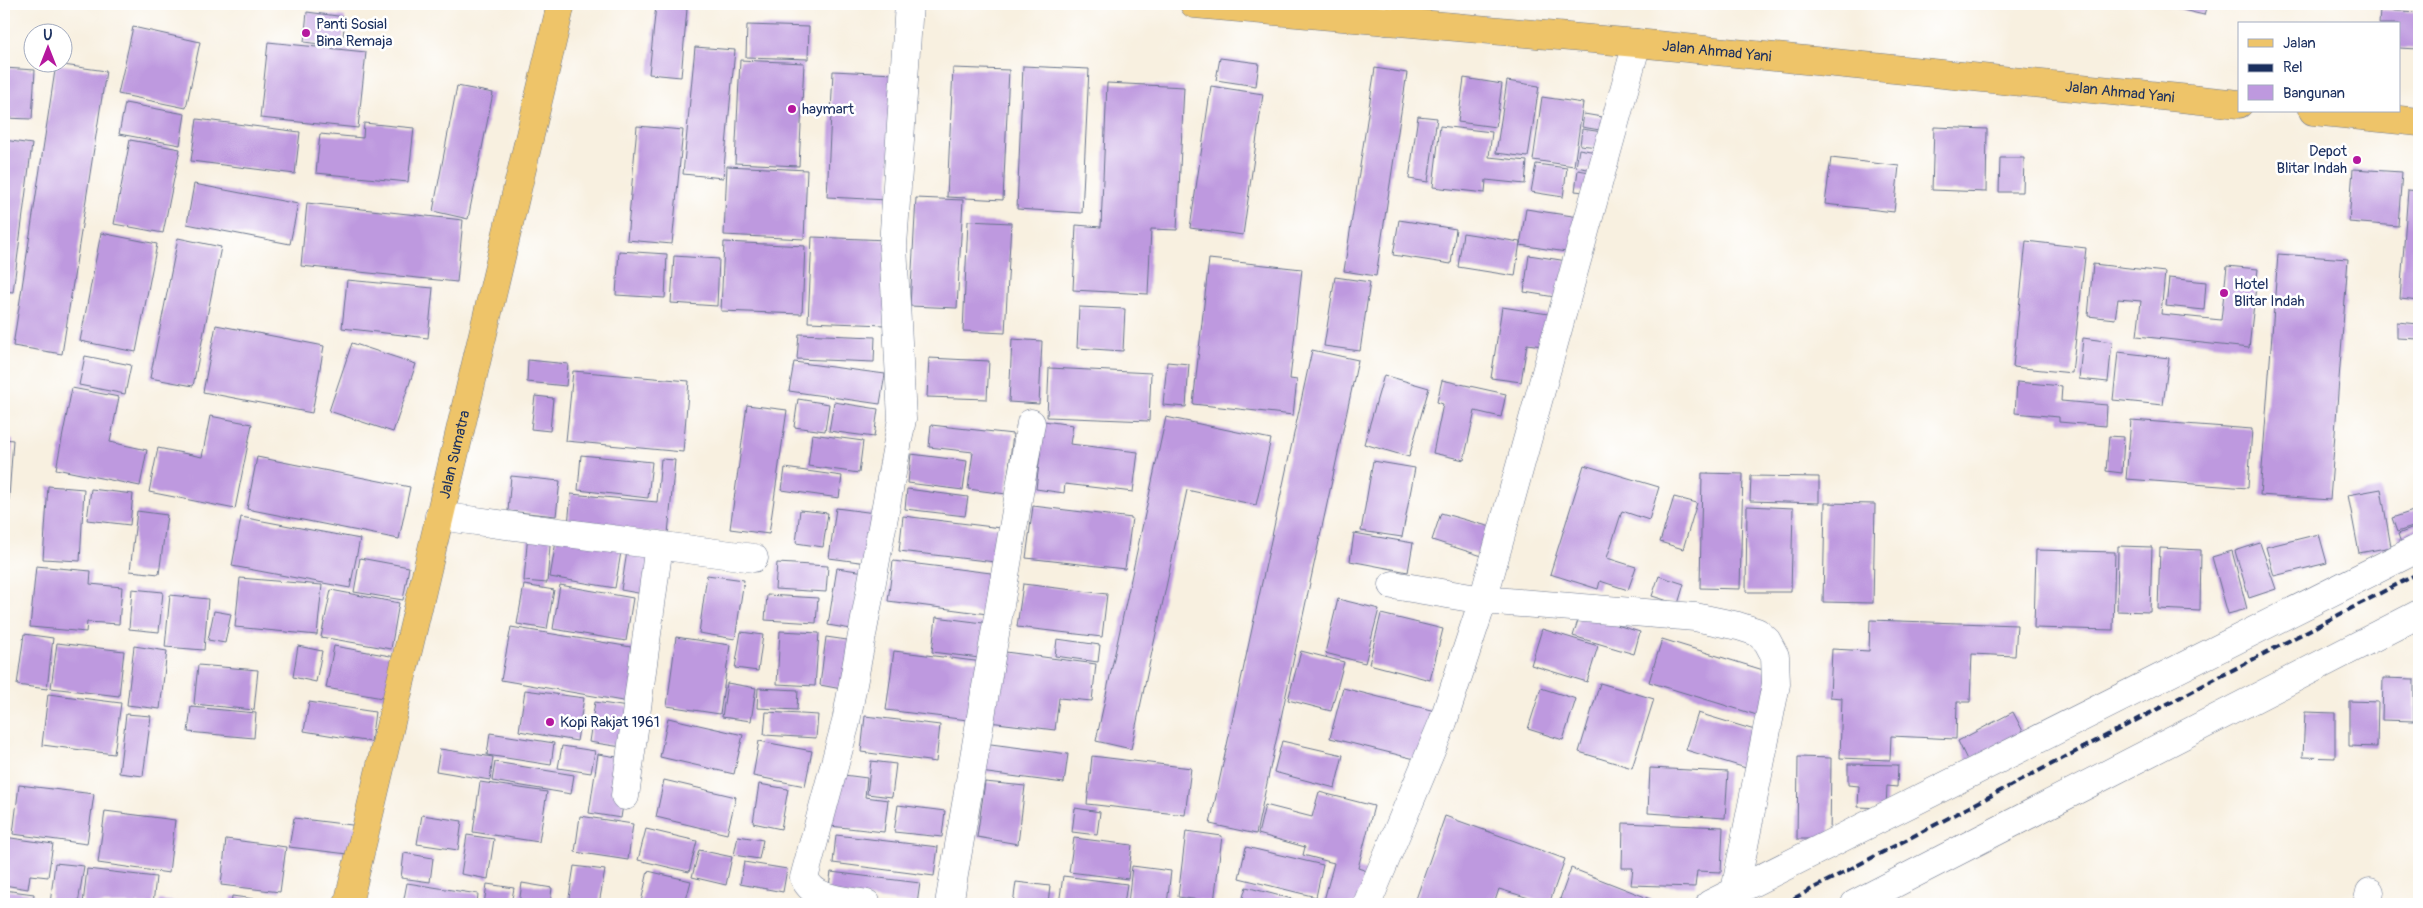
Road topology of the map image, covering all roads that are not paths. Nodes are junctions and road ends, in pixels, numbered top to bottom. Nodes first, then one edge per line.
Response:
1 (561, 4) edge
2 (909, 4) edge
3 (1194, 4) edge
4 (1388, 13) edge
5 (1637, 43) junction
6 (2238, 104) edge
7 (2323, 112) edge
8 (2419, 122) edge
9 (1031, 423) dead end
10 (439, 516) junction
11 (659, 545) junction
12 (2419, 548) edge
13 (754, 558) dead end
14 (1393, 585) dead end
15 (1483, 600) junction
16 (2419, 614) edge
17 (625, 796) dead end
18 (1735, 891) junction
19 (348, 904) edge
20 (867, 904) edge
21 (949, 904) edge
22 (1367, 904) edge
23 (1710, 904) edge
24 (1855, 904) edge

1 - 10 main road, Jalan Sumatra
2 - 20 street
3 - 4 main road, Jalan Ahmad Yani
4 - 5 main road, Jalan Ahmad Yani
5 - 6 main road, Jalan Ahmad Yani
5 - 15 street
7 - 8 main road
9 - 21 street
10 - 11 street
10 - 19 main road, Jalan Sumatra
11 - 13 street
11 - 17 street
12 - 18 street
14 - 15 street
15 - 18 street
15 - 22 street
16 - 24 street
18 - 23 street

